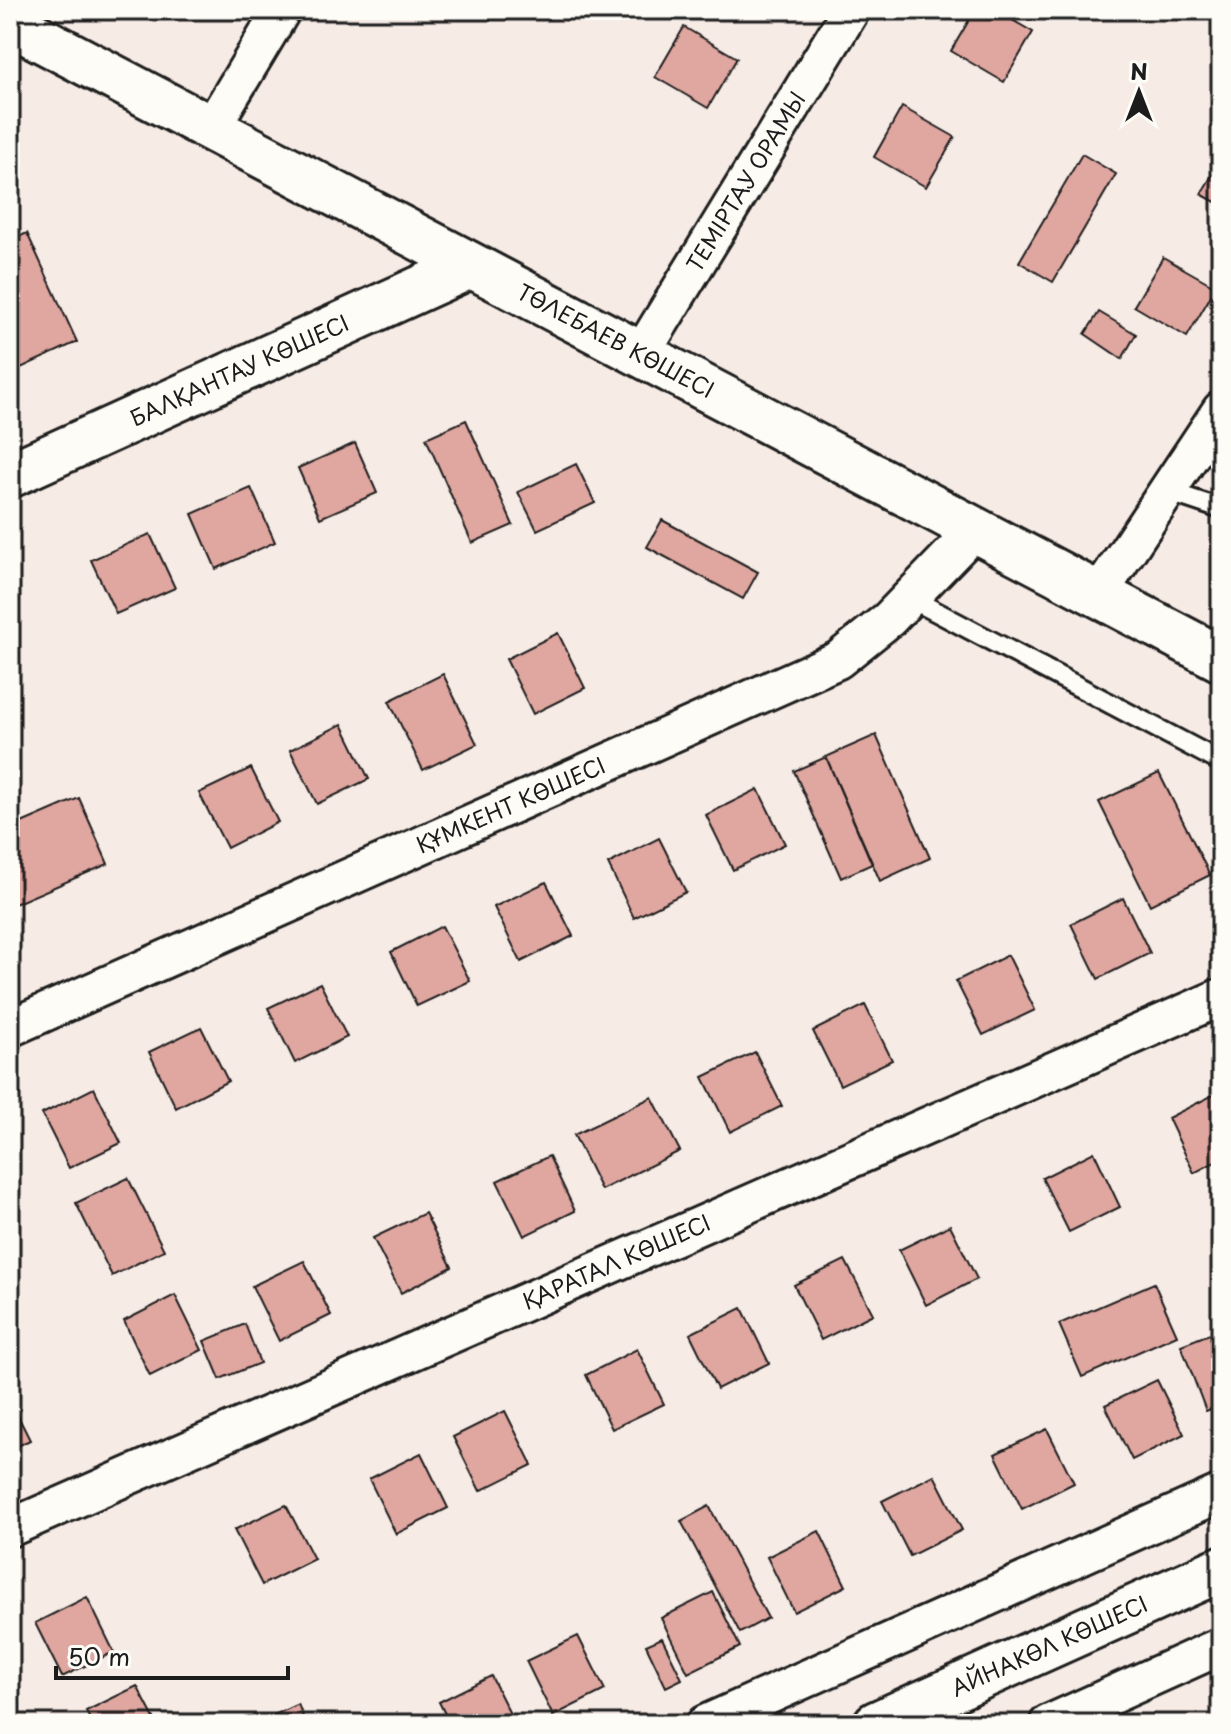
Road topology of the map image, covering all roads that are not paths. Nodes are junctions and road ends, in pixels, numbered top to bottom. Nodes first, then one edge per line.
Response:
1 (282, 10) edge
2 (851, 10) edge
3 (10, 23) edge
4 (210, 130) junction
5 (470, 266) junction
6 (641, 354) junction
7 (1221, 410) edge
8 (10, 475) edge
9 (1167, 491) junction
10 (1221, 509) edge
11 (976, 529) junction
12 (1098, 595) junction
13 (910, 598) junction
14 (1221, 659) edge
15 (1221, 762) edge
16 (1221, 997) edge
17 (10, 1028) edge
18 (1221, 1493) edge
19 (10, 1528) edge
20 (1221, 1569) edge
21 (1221, 1646) edge
22 (705, 1724) edge
23 (876, 1724) edge
24 (1048, 1724) edge

1 - 4 street
2 - 6 street, ТЕМІРТАУ ОРАМЫ
3 - 4 street, ТӨЛЕБАЕВ КӨШЕСІ
4 - 5 street, ТӨЛЕБАЕВ КӨШЕСІ
5 - 6 street, ТӨЛЕБАЕВ КӨШЕСІ
5 - 8 street, БАЛҚАНТАУ КӨШЕСІ
6 - 11 street, ТӨЛЕБАЕВ КӨШЕСІ
7 - 9 street
9 - 10 lane
9 - 12 street
11 - 12 street, ТӨЛЕБАЕВ КӨШЕСІ
11 - 13 street, ҚҰМКЕНТ КӨШЕСІ
12 - 14 street, ТӨЛЕБАЕВ КӨШЕСІ
13 - 15 lane
13 - 17 street, ҚҰМКЕНТ КӨШЕСІ
16 - 19 street, ҚАРАТАЛ КӨШЕСІ
18 - 22 street
20 - 23 street, АЙНАКӨЛ КӨШЕСІ
21 - 24 street

